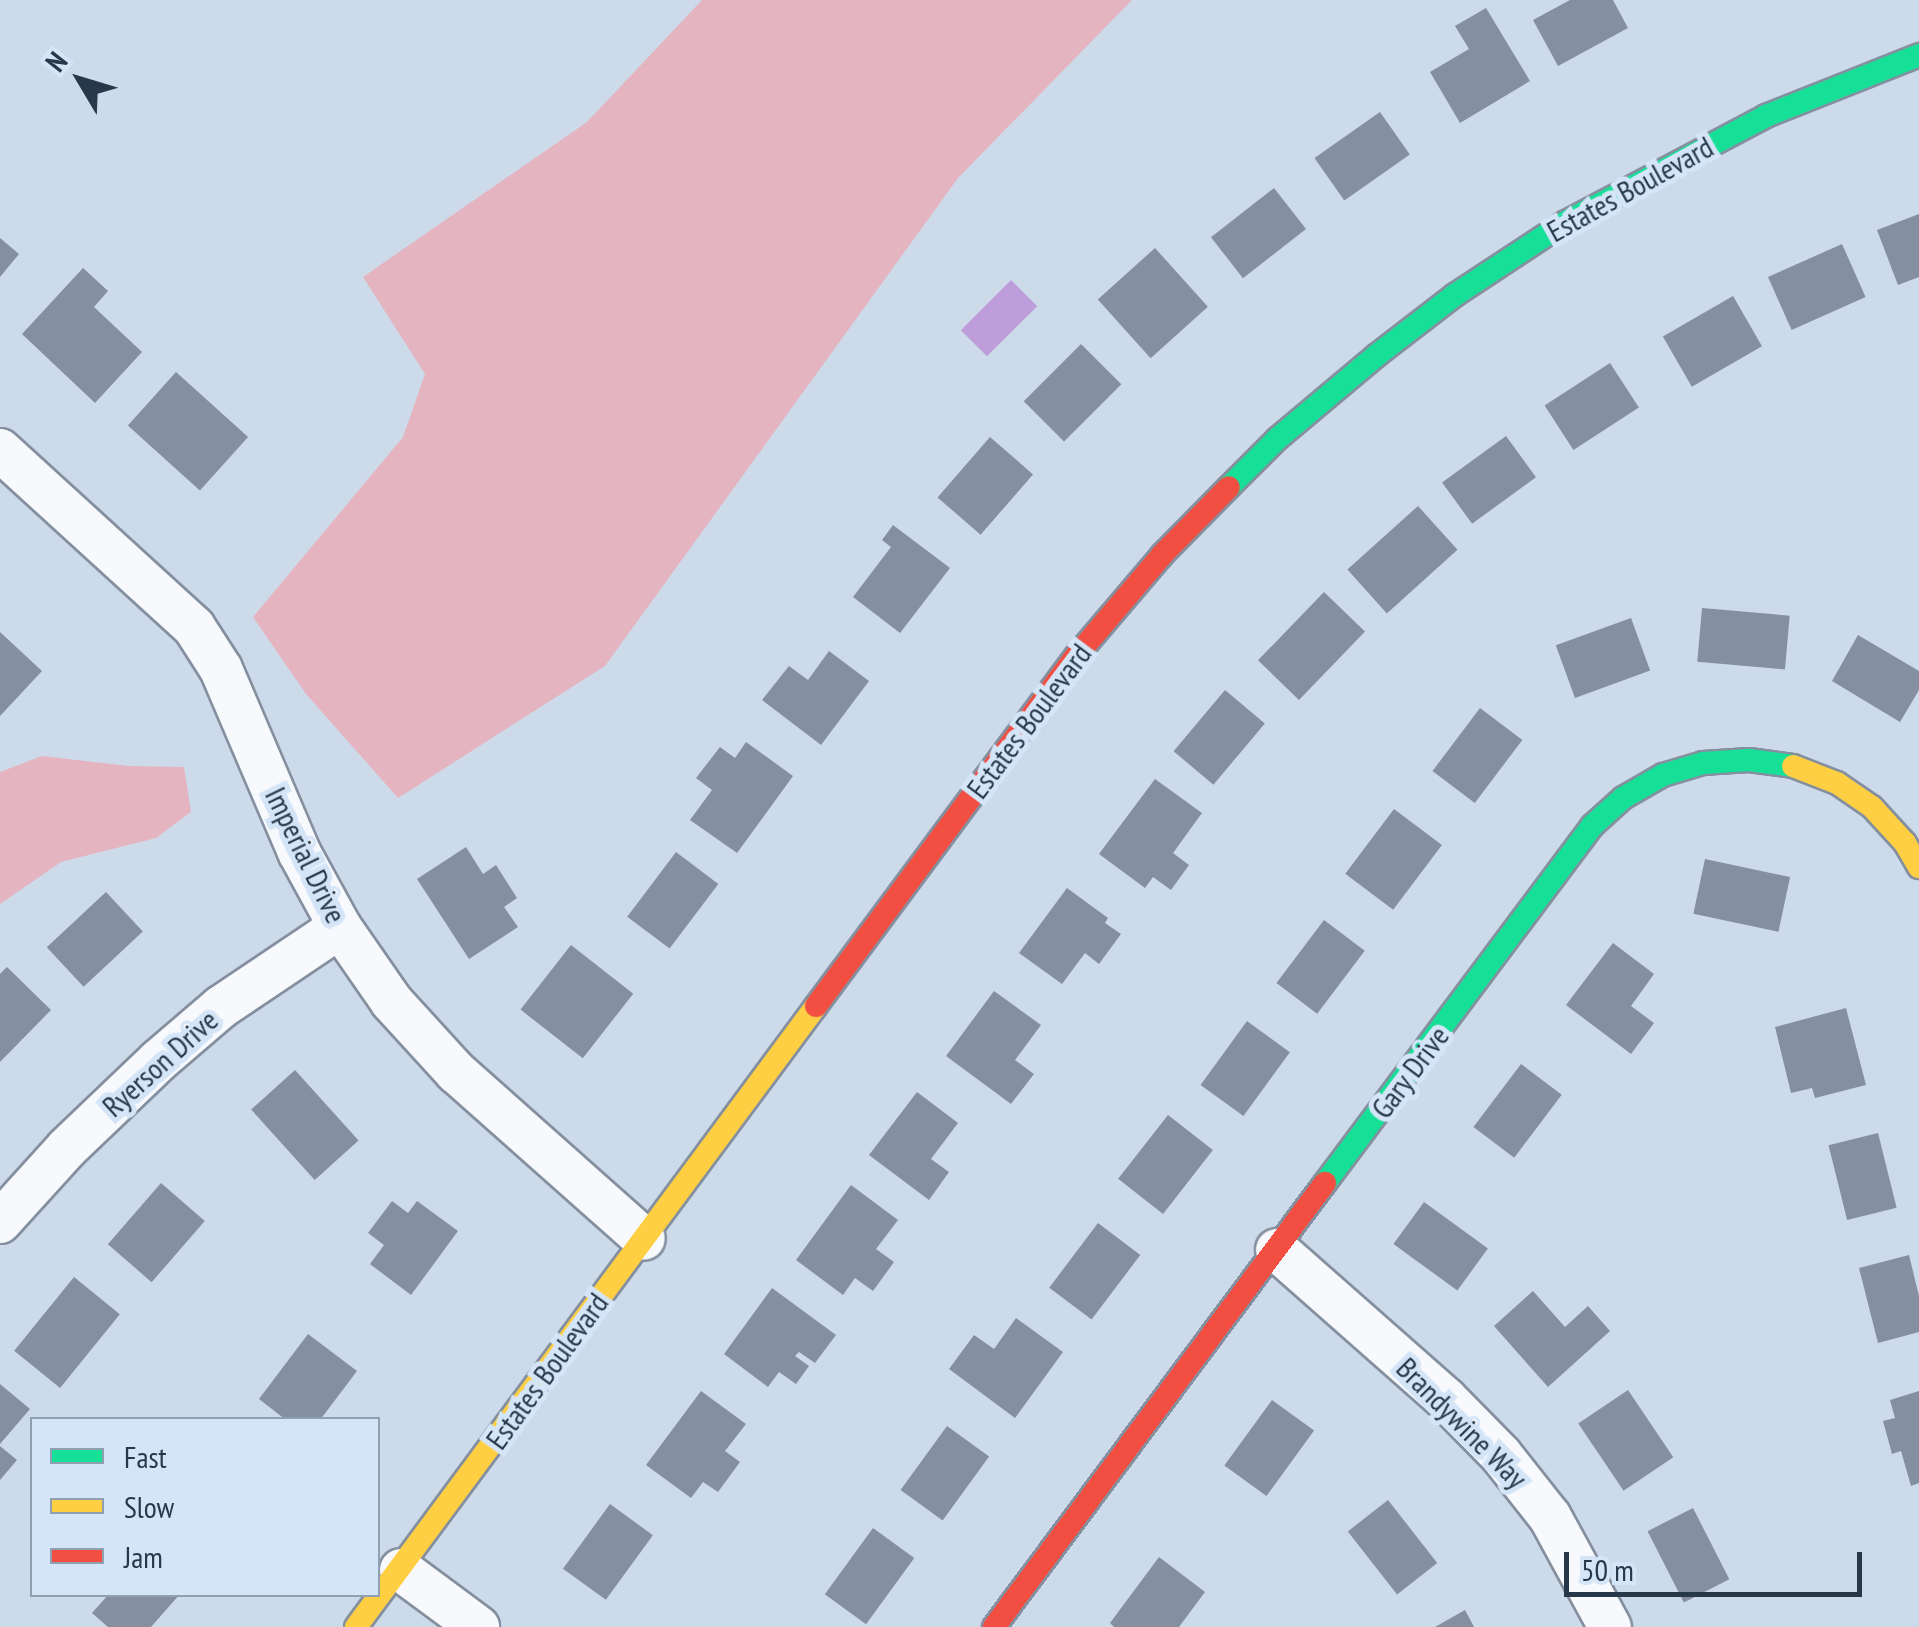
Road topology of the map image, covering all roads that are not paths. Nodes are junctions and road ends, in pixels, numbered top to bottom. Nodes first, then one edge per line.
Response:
1 (1919, 55) edge
2 (0, 450) edge
3 (1919, 867) edge
4 (340, 927) junction
5 (0, 1222) edge
6 (644, 1239) junction
7 (1277, 1250) junction
8 (402, 1570) junction
9 (356, 1627) edge
10 (478, 1627) edge
11 (994, 1627) edge
12 (1610, 1627) edge

1 - 6 street, Estates Boulevard
2 - 4 street, Imperial Drive
3 - 7 street, Gary Drive
4 - 5 street, Ryerson Drive
4 - 6 street, Imperial Drive
6 - 8 street, Estates Boulevard
7 - 11 street, Gary Drive
7 - 12 street, Brandywine Way
8 - 9 street, Estates Boulevard
8 - 10 street

